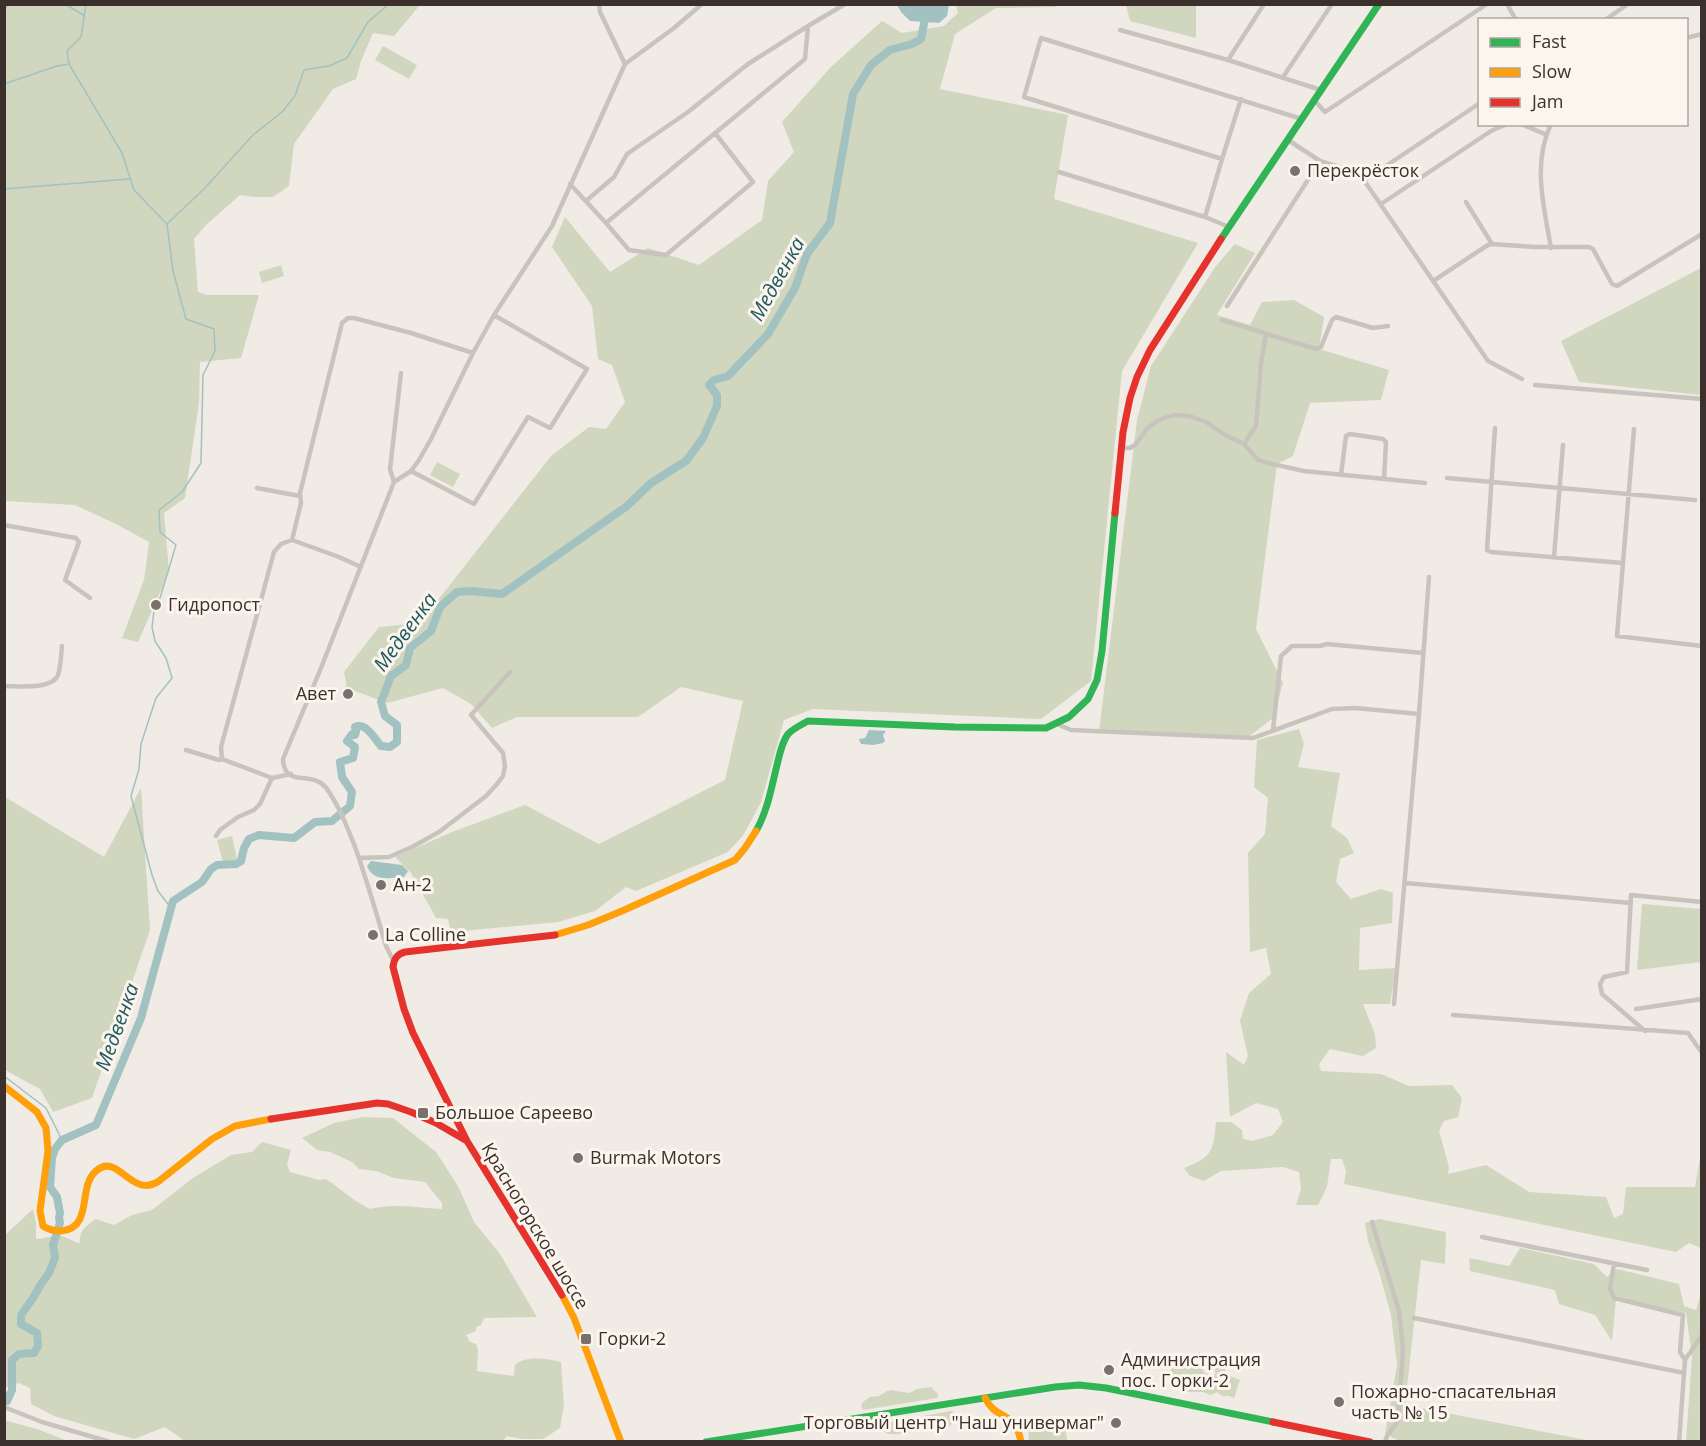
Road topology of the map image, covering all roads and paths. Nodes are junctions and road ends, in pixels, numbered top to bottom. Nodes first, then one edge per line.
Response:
1 (599, 4) edge
2 (702, 4) edge
3 (844, 4) edge
4 (1264, 4) edge
5 (1332, 4) edge
6 (1378, 4) edge
7 (1487, 4) edge
8 (1507, 4) edge
9 (1628, 4) edge
10 (1515, 18) edge
11 (1608, 18) edge
12 (808, 26) junction
13 (1120, 30) dead end
14 (1228, 60) junction
15 (625, 64) junction
16 (1283, 77) junction
17 (1322, 90) junction
18 (1241, 99) junction
19 (1315, 100) junction
20 (1478, 104) edge
21 (1302, 119) junction
22 (1502, 126) edge
23 (1526, 126) edge
24 (1550, 126) edge
25 (715, 133) junction
26 (1547, 135) junction
27 (1288, 140) junction
28 (1222, 159) junction
29 (1320, 161) junction
30 (1059, 172) dead end
31 (1365, 180) junction
32 (570, 184) junction
33 (586, 201) junction
34 (1466, 202) dead end
35 (1381, 204) junction
36 (1205, 217) junction
37 (606, 223) junction
38 (1229, 227) junction
39 (1701, 234) edge
40 (1492, 244) junction
41 (1551, 248) junction
42 (1433, 281) junction
43 (1227, 306) dead end
44 (494, 315) junction
45 (1222, 320) dead end
46 (1388, 327) dead end
47 (1266, 334) junction
48 (472, 353) junction
49 (401, 373) dead end
50 (1522, 379) dead end
51 (1535, 385) dead end
52 (1701, 399) edge
53 (1496, 428) dead end
54 (1634, 429) dead end
55 (1244, 444) junction
56 (1563, 445) dead end
57 (1121, 448) junction
58 (411, 471) junction
59 (1341, 475) junction
60 (1447, 478) dead end
61 (1383, 479) junction
62 (394, 482) junction
63 (1492, 482) junction
64 (1425, 483) dead end
65 (257, 488) dead end
66 (1560, 488) junction
67 (1629, 493) junction
68 (300, 496) junction
69 (1695, 500) dead end
70 (4, 525) edge
71 (292, 540) junction
72 (1554, 557) junction
73 (1623, 563) junction
74 (361, 567) junction
75 (1429, 577) dead end
76 (90, 598) dead end
77 (62, 646) dead end
78 (1701, 646) edge
79 (1423, 652) junction
80 (510, 672) dead end
81 (4, 687) edge
82 (1419, 714) junction
83 (1057, 724) junction
84 (1273, 730) junction
85 (186, 750) dead end
86 (222, 759) junction
87 (291, 774) junction
88 (272, 778) junction
89 (216, 836) dead end
90 (359, 858) junction
91 (1405, 883) junction
92 (1701, 902) edge
93 (1630, 903) junction
94 (393, 960) junction
95 (1701, 999) edge
96 (1394, 1004) dead end
97 (1636, 1010) dead end
98 (1453, 1015) dead end
99 (1646, 1031) junction
100 (1701, 1053) edge
101 (4, 1086) edge
102 (467, 1141) junction
103 (1372, 1222) dead end
104 (1482, 1237) dead end
105 (1614, 1264) junction
106 (1647, 1270) dead end
107 (1414, 1318) dead end
108 (1701, 1335) edge
109 (1685, 1360) junction
110 (1684, 1372) junction
111 (985, 1398) junction
112 (4, 1407) edge
113 (110, 1442) edge
114 (621, 1442) edge
115 (706, 1442) edge
116 (1021, 1442) edge
117 (1370, 1442) edge
118 (1385, 1442) edge
119 (1679, 1442) edge

1 - 15 street
2 - 15 street
3 - 12 street
4 - 14 street
5 - 16 street
6 - 17 street
7 - 19 street
8 - 10 street
9 - 11 street
12 - 25 street
12 - 33 street
13 - 14 street
14 - 16 street
15 - 32 street
16 - 17 street
17 - 19 street
18 - 21 street
18 - 28 street
18 - 28 street
19 - 21 street
20 - 31 street
21 - 27 street
22 - 35 street
23 - 26 street
24 - 26 street
25 - 37 street
25 - 37 street
26 - 41 street
27 - 29 street
27 - 38 street
28 - 36 street
29 - 31 street
29 - 43 street
30 - 36 street
31 - 35 street
32 - 33 street
32 - 44 street
33 - 37 street
34 - 40 street
35 - 42 street
36 - 38 street
38 - 57 street
39 - 41 street
40 - 41 street
40 - 42 street
42 - 50 street
44 - 48 street
44 - 58 street
45 - 47 street
46 - 47 street
47 - 55 street
48 - 58 street
48 - 68 street
49 - 62 street
51 - 52 street
53 - 63 street
54 - 67 street
55 - 57 street
55 - 59 street
56 - 66 street
57 - 83 street
58 - 62 street
59 - 61 street
59 - 61 street
60 - 63 street
61 - 64 street
62 - 74 street
63 - 66 street
63 - 72 street
65 - 68 street
66 - 67 street
66 - 72 street
67 - 69 street
67 - 73 street
68 - 71 street
70 - 76 street
71 - 74 street
71 - 86 street
72 - 73 street
73 - 78 street
74 - 87 street
75 - 79 street
77 - 81 street
79 - 82 street
79 - 84 street
80 - 90 street
82 - 84 street
82 - 91 street
83 - 84 street
83 - 94 street
85 - 86 street
86 - 88 street
87 - 88 street
87 - 90 street
88 - 89 street
90 - 94 street
91 - 93 street
91 - 96 street
92 - 93 street
93 - 99 street
94 - 102 street
95 - 97 street
98 - 99 street
99 - 100 street
101 - 102 street, Красногорское шоссе
102 - 114 street, Красногорское шоссе
103 - 118 street
104 - 105 street
105 - 106 street
105 - 109 street
107 - 110 street
108 - 109 street
109 - 110 street
110 - 119 street
111 - 115 street
111 - 116 street
111 - 117 street
112 - 113 street

